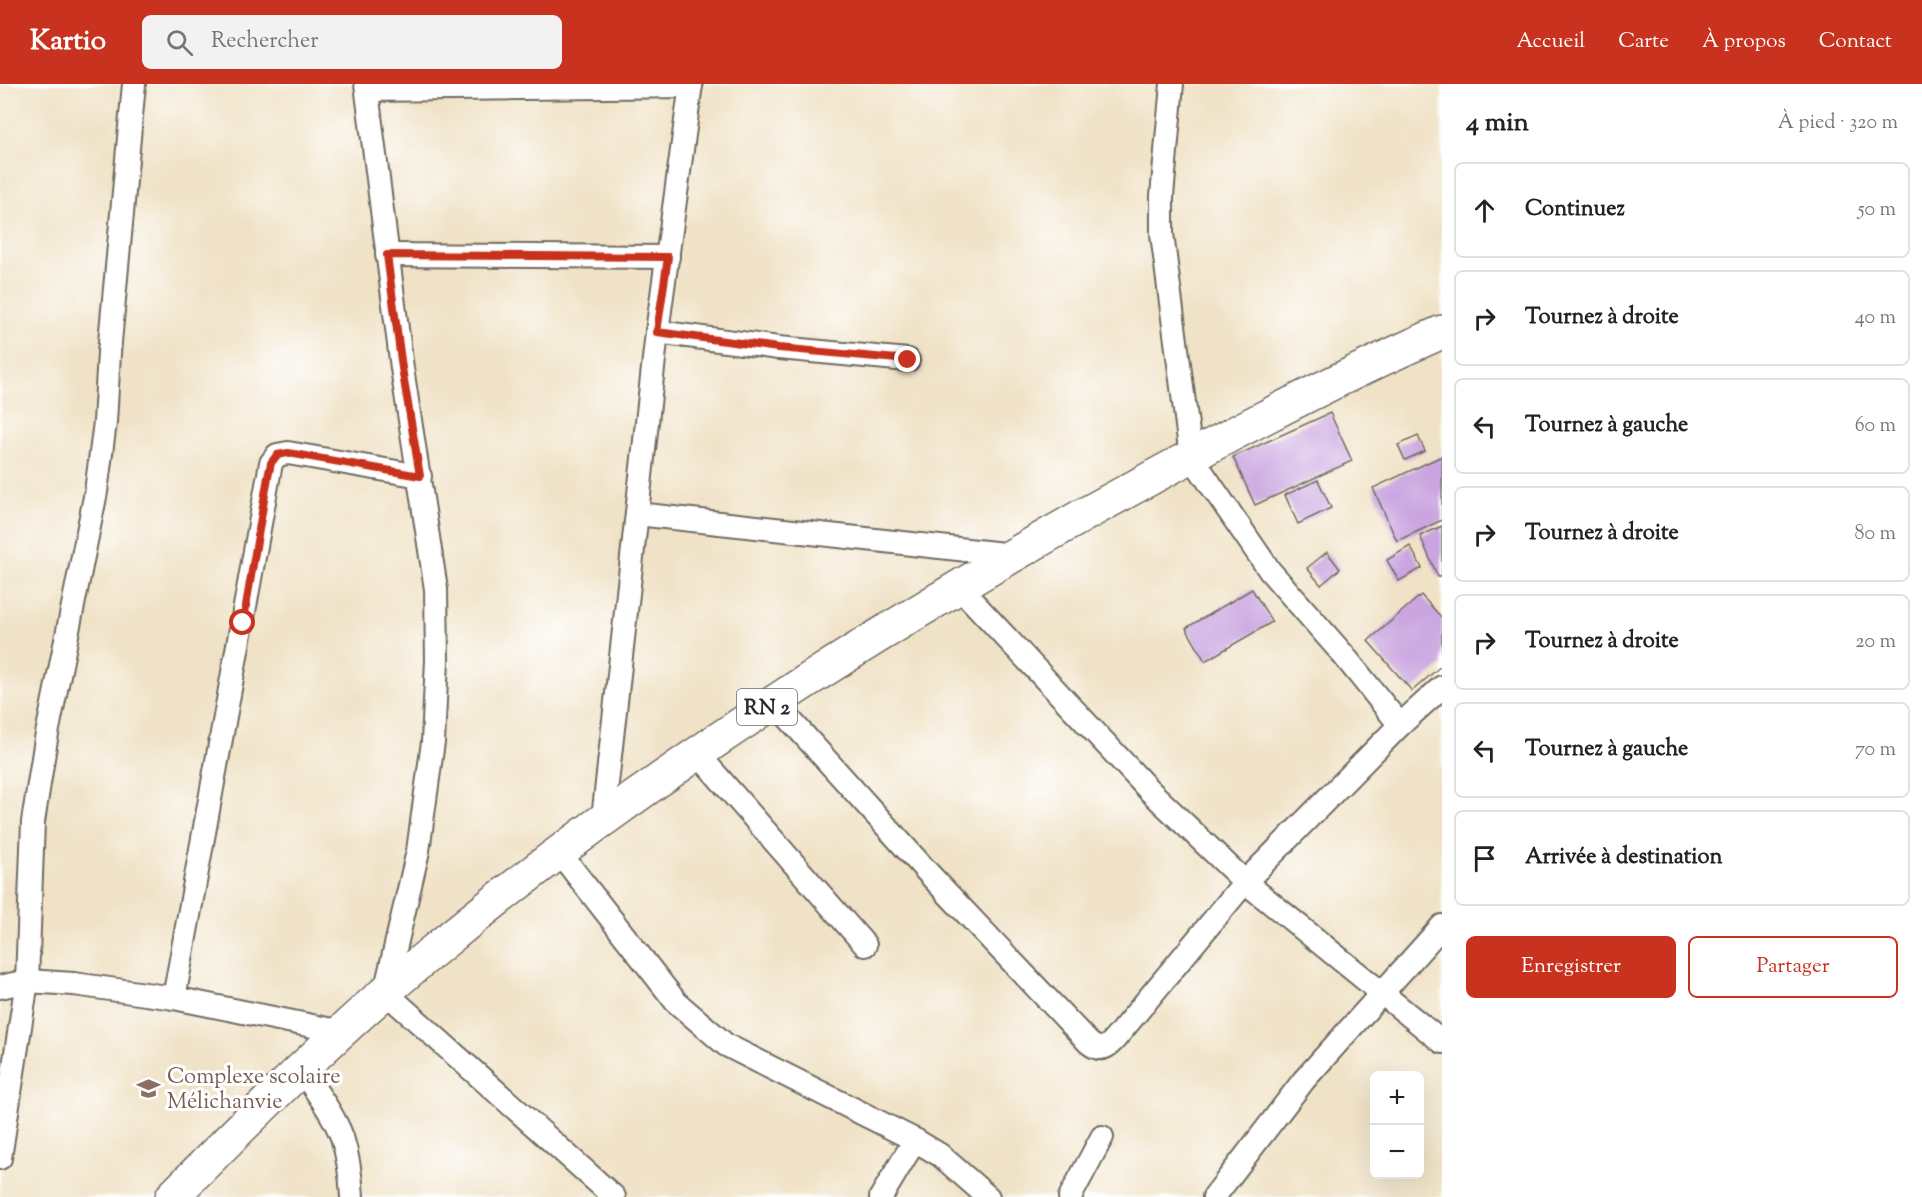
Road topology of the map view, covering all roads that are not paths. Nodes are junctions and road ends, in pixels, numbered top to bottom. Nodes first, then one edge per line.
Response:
1 (134, 84) edge
2 (1172, 84) edge
3 (691, 85) edge
4 (366, 87) edge
5 (387, 255) junction
6 (668, 257) junction
7 (657, 332) junction
8 (1442, 332) edge
9 (908, 360) dead end
10 (1191, 456) junction
11 (420, 476) junction
12 (637, 513) junction
13 (1013, 555) junction
14 (959, 587) junction
15 (1442, 687) edge
16 (775, 703) junction
17 (1400, 724) junction
18 (697, 753) junction
19 (603, 819) junction
20 (559, 852) junction
21 (1245, 882) junction
22 (1442, 926) edge
23 (866, 945) dead end
24 (27, 981) junction
25 (0, 987) edge
26 (385, 993) junction
27 (1381, 993) junction
28 (174, 998) junction
29 (342, 1032) junction
30 (1442, 1042) edge
31 (301, 1069) junction
32 (1102, 1137) dead end
33 (915, 1140) junction
34 (0, 1158) edge
35 (172, 1197) edge
36 (352, 1197) edge
37 (615, 1197) edge
38 (880, 1197) edge
39 (988, 1197) edge
40 (1070, 1197) edge
41 (1214, 1197) edge

1 - 24 street
2 - 10 street
3 - 4 street
3 - 6 street
4 - 5 street
5 - 6 street
5 - 11 street
6 - 7 street
7 - 9 street
7 - 12 street
8 - 10 highway, RN 2
10 - 13 highway, RN 2
10 - 17 street
11 - 26 street
11 - 28 street
12 - 13 street
12 - 19 street
13 - 14 highway, RN 2
14 - 16 highway, RN 2
14 - 21 street
15 - 17 street
16 - 18 highway, RN 2
16 - 21 street
17 - 21 street
18 - 19 highway, RN 2
18 - 23 street
19 - 20 highway, RN 2
20 - 26 highway, RN 2
20 - 33 street
21 - 27 street
22 - 27 street
24 - 25 street
24 - 28 street
24 - 34 street
26 - 29 highway, RN 2
26 - 37 street
27 - 30 street
27 - 41 street
28 - 29 street
29 - 31 highway, RN 2
31 - 35 highway, RN 2
31 - 36 street
32 - 40 street
33 - 38 street
33 - 39 street

